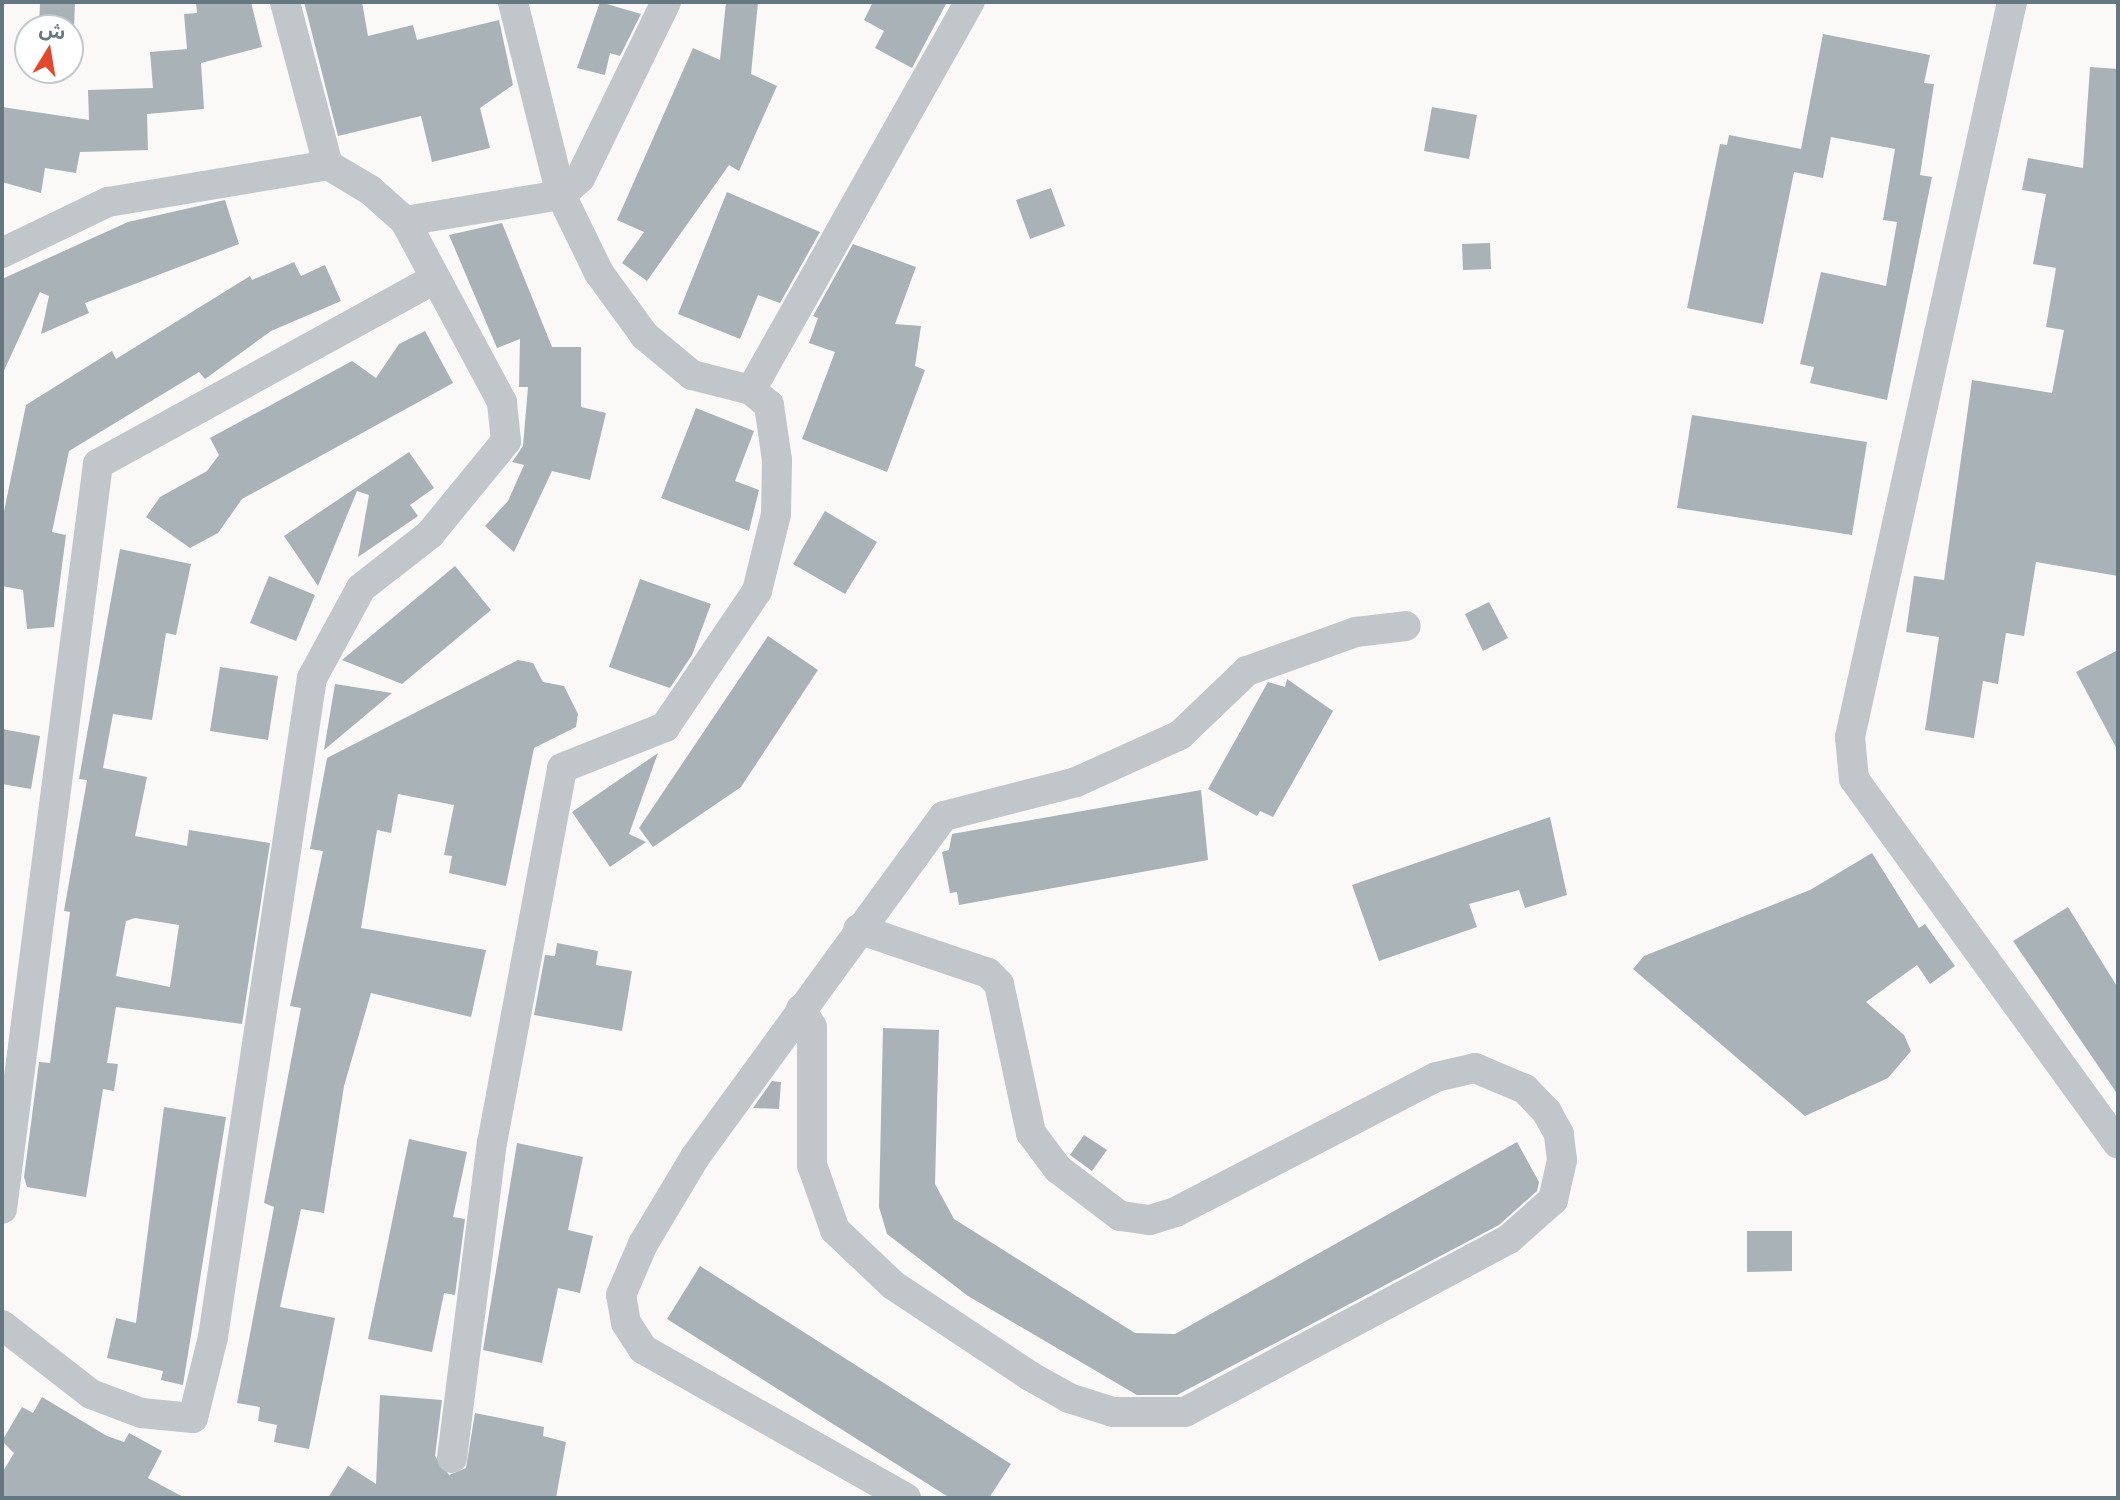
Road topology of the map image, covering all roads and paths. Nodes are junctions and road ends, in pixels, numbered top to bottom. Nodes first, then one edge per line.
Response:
1 (285, 2) edge
2 (513, 2) edge
3 (666, 2) edge
4 (970, 2) edge
5 (2012, 2) edge
6 (328, 165) junction
7 (561, 195) junction
8 (405, 221) junction
9 (2, 253) edge
10 (435, 279) junction
11 (751, 390) junction
12 (1406, 626) dead end
13 (858, 929) junction
14 (801, 1009) junction
15 (2118, 1144) edge
16 (2, 1209) edge
17 (2, 1325) edge
18 (452, 1458) dead end
19 (906, 1498) edge

1 - 6 street
2 - 7 street
3 - 7 street
4 - 11 street
5 - 15 street
6 - 8 street
6 - 9 street
7 - 8 street
7 - 11 street
8 - 10 street
10 - 16 street
10 - 17 street
11 - 18 street
12 - 13 street
13 - 14 street
13 - 14 street
14 - 19 street

